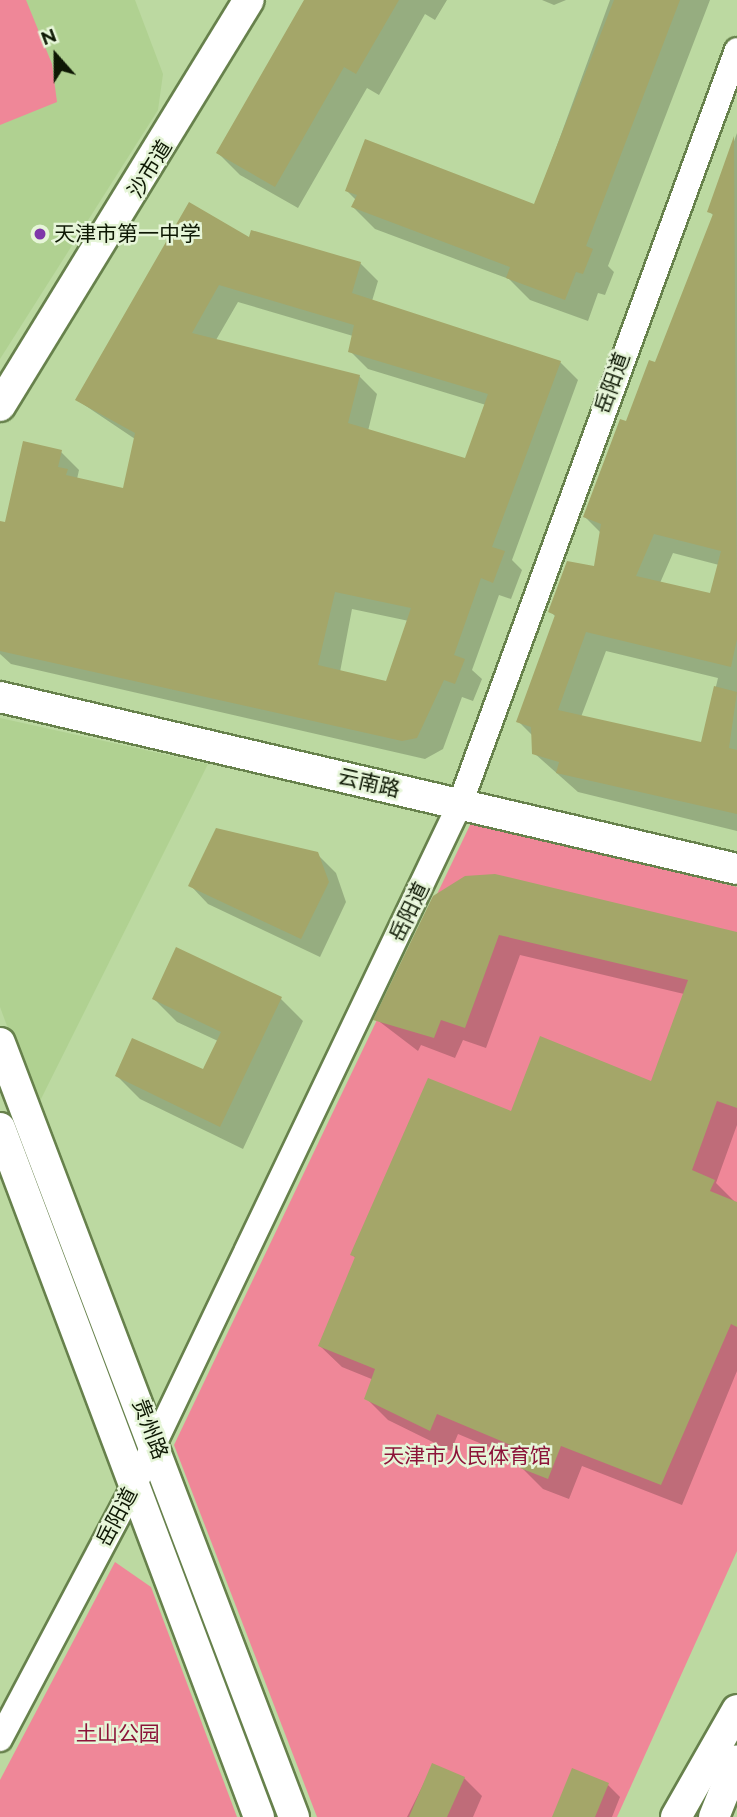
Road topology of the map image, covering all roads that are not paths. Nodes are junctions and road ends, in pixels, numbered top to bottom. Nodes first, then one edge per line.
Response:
1 (249, 0) edge
2 (737, 50) edge
3 (0, 405) edge
4 (0, 696) edge
5 (460, 804) junction
6 (737, 869) edge
7 (0, 1043) edge
8 (0, 1128) edge
9 (155, 1441) junction
10 (136, 1482) junction
11 (737, 1710) edge
12 (0, 1739) edge
13 (737, 1760) edge
14 (259, 1817) edge
15 (294, 1817) edge
16 (676, 1817) edge
17 (714, 1817) edge

1 - 3 street, 沙市道
2 - 5 street, 岳阳道
4 - 5 street, 云南路
5 - 6 street, 云南路
5 - 9 street, 岳阳道
7 - 9 street, 贵州路
8 - 10 street, 贵州路
9 - 10 street, 岳阳道
9 - 15 street, 贵州路
10 - 12 street, 岳阳道
10 - 14 street, 贵州路
11 - 16 street
13 - 17 street

